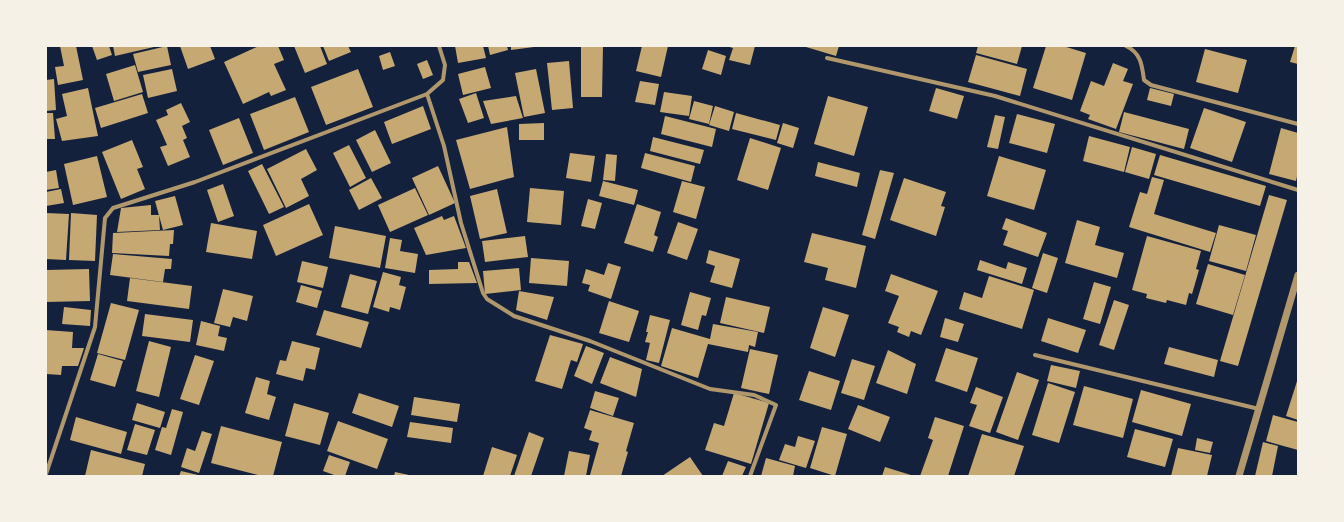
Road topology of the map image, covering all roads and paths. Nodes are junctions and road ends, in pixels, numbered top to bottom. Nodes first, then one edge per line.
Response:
1 (439, 46) edge
2 (1126, 46) edge
3 (827, 58) dead end
4 (427, 94) junction
5 (1298, 124) edge
6 (1298, 190) edge
7 (1298, 275) edge
8 (1035, 355) dead end
9 (1259, 409) junction
10 (46, 474) edge
11 (750, 476) edge
12 (1239, 476) edge

1 - 4 street
2 - 5 street
3 - 6 street
4 - 10 street
4 - 11 street
7 - 9 street
8 - 9 street
9 - 12 street

